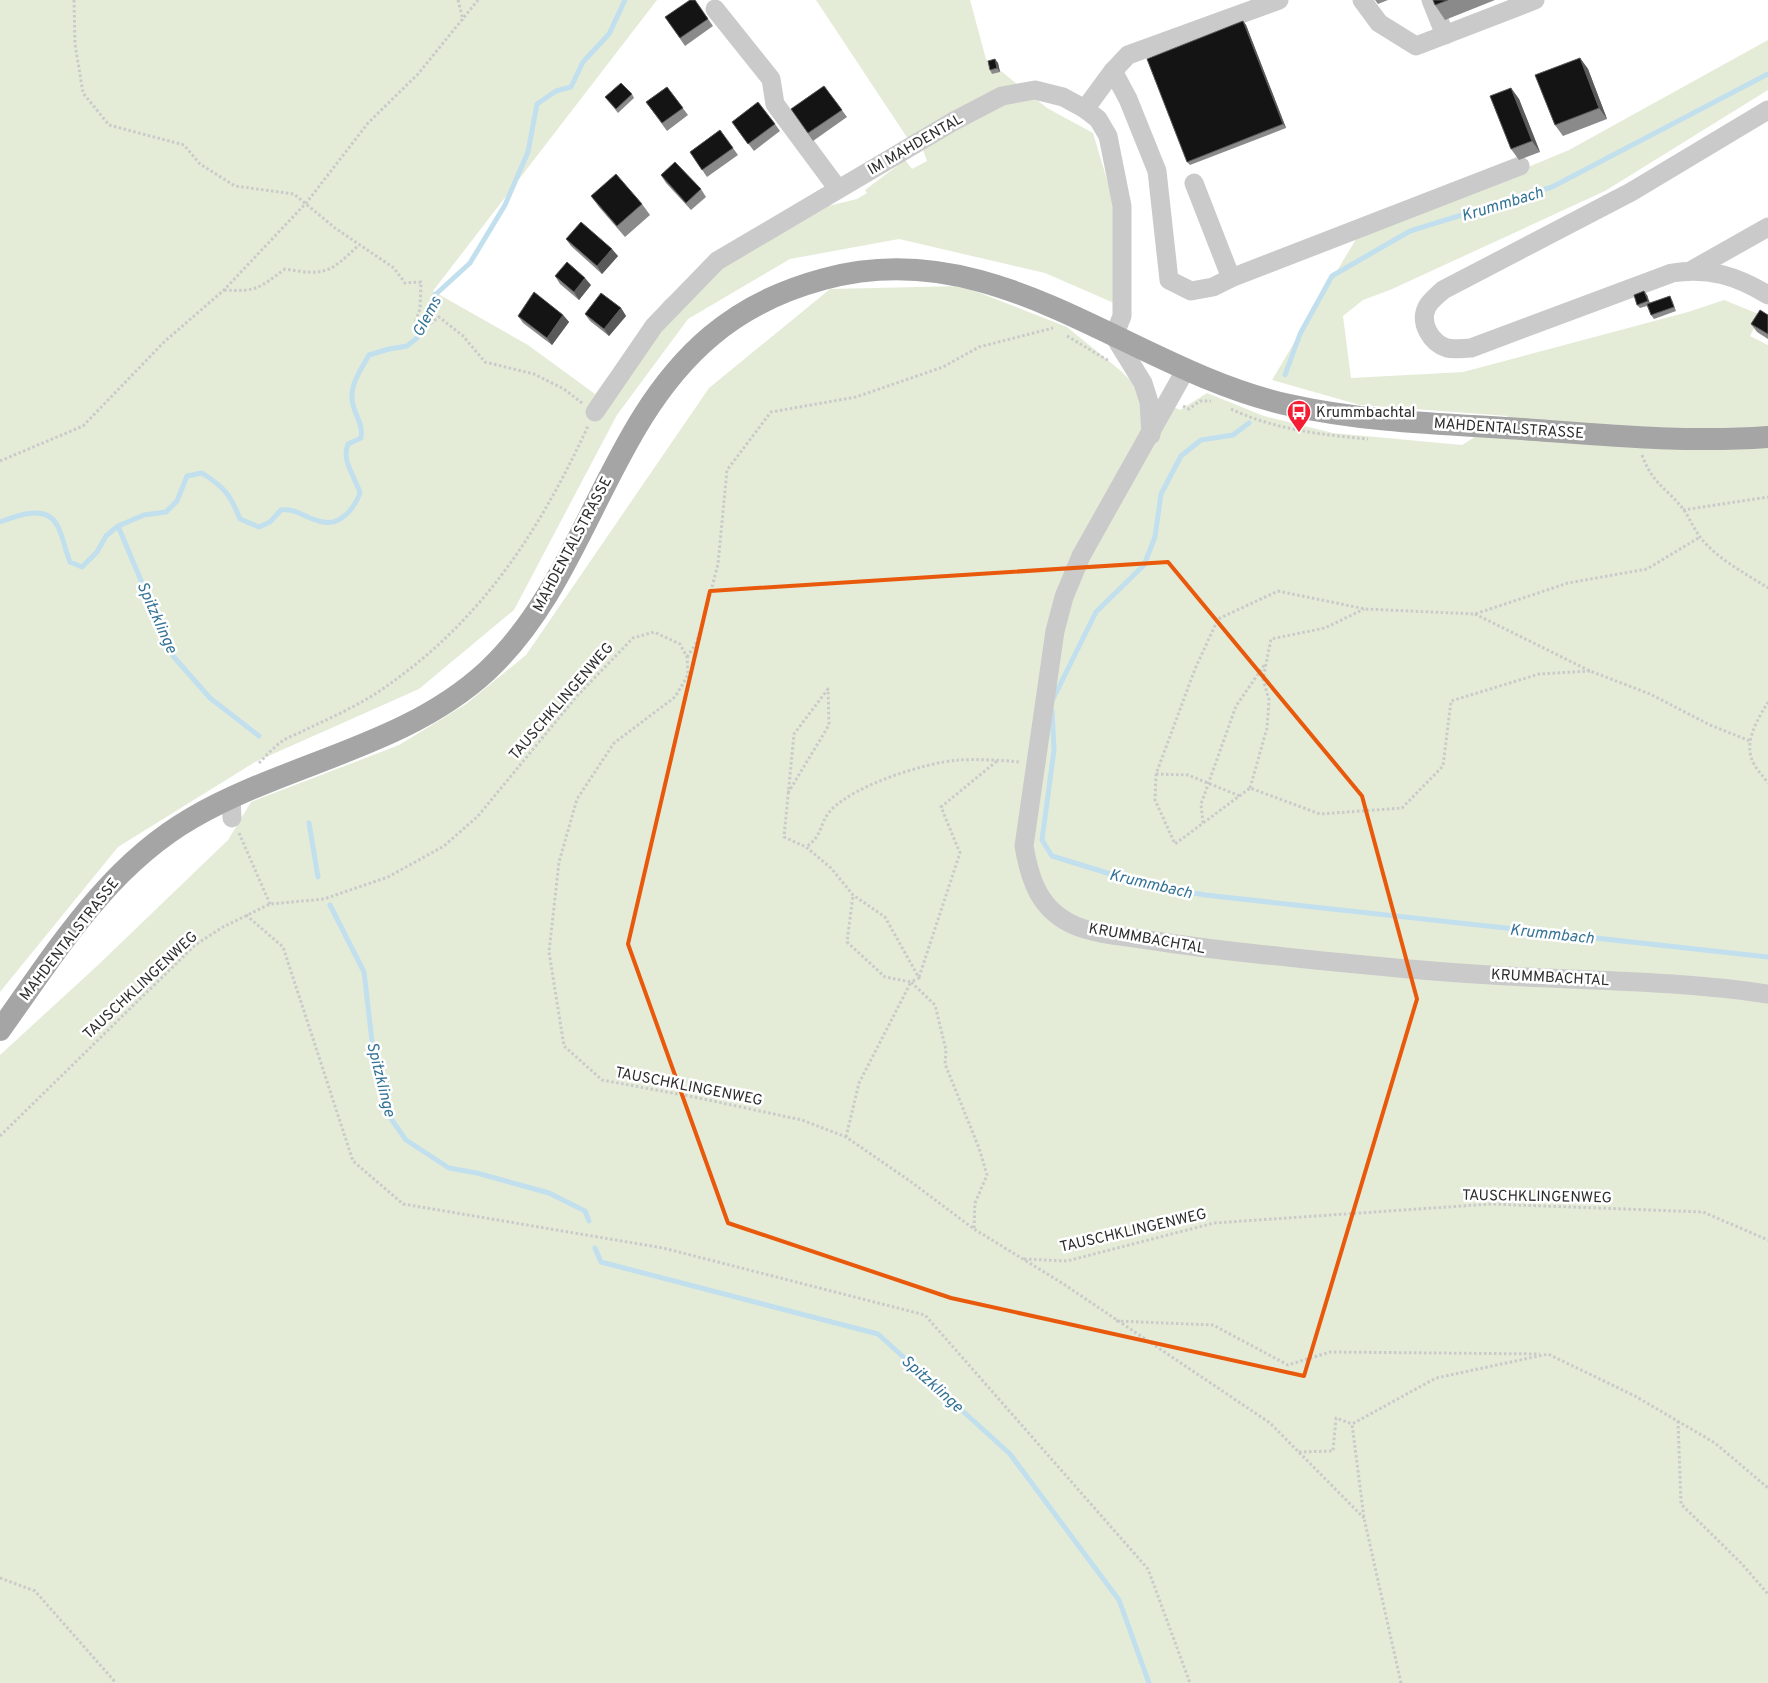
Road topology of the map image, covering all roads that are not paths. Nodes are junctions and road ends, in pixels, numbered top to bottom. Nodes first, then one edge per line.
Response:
1 (1279, 0) edge
2 (1362, 0) edge
3 (1431, 0) edge
4 (1535, 0) edge
5 (715, 9) dead end
6 (1445, 35) junction
7 (1113, 70) junction
8 (1085, 109) junction
9 (1768, 110) edge
10 (1520, 166) dead end
11 (1194, 183) dead end
12 (838, 189) junction
13 (1768, 227) edge
14 (1692, 270) junction
15 (1231, 278) junction
16 (1768, 295) edge
17 (1114, 336) junction
18 (1186, 369) junction
19 (595, 412) road end
20 (1151, 435) junction
21 (1768, 437) edge
22 (1768, 994) edge
23 (0, 1030) edge

1 - 7 street
2 - 6 street
3 - 6 street
4 - 6 street
5 - 12 street
7 - 8 street
7 - 15 street
8 - 12 street, IM MAHDENTAL
8 - 17 street, IM MAHDENTAL
9 - 14 street
10 - 15 street
11 - 15 street
12 - 19 street, IM MAHDENTAL
13 - 14 street
14 - 16 street
17 - 18 main road, MAHDENTALSTRASSE
17 - 20 street
17 - 23 main road, MAHDENTALSTRASSE
18 - 20 street, KRUMMBACHTAL
18 - 21 main road, MAHDENTALSTRASSE
20 - 22 street, KRUMMBACHTAL

